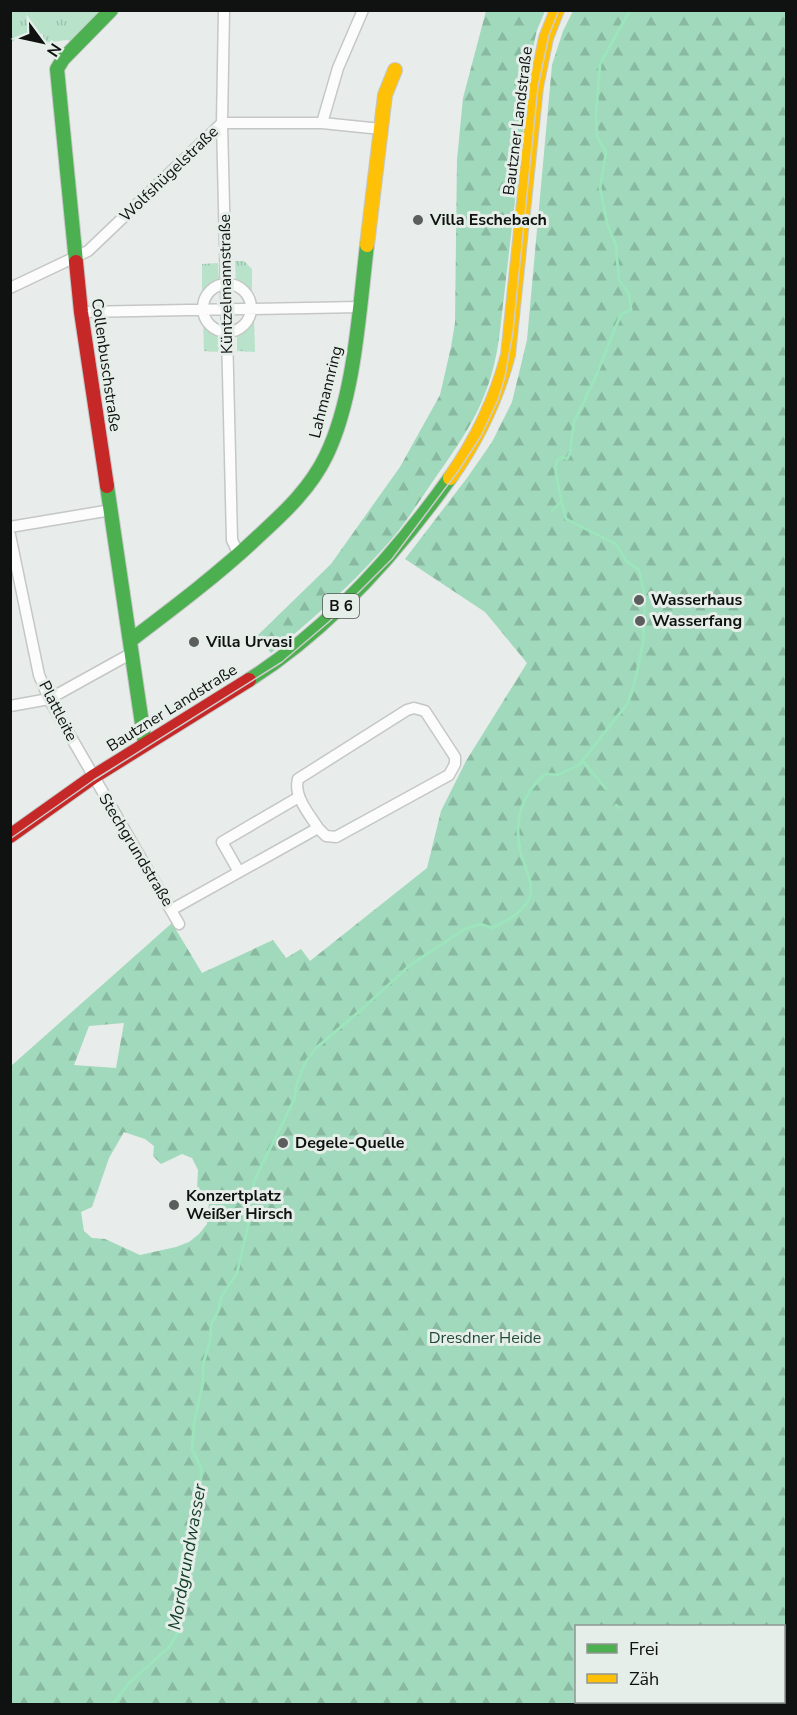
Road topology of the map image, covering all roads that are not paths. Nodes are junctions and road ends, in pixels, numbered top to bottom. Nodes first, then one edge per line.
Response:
1 (111, 10) edge
2 (224, 10) edge
3 (363, 10) edge
4 (557, 10) edge
5 (395, 70) dead end
6 (222, 123) junction
7 (322, 123) junction
8 (381, 129) junction
9 (75, 258) junction
10 (227, 284) junction
11 (10, 288) edge
12 (360, 306) junction
13 (251, 308) junction
14 (228, 309) junction
15 (202, 310) junction
16 (81, 312) junction
17 (227, 333) junction
18 (111, 510) junction
19 (10, 527) edge
20 (10, 535) edge
21 (239, 555) junction
22 (131, 646) junction
23 (49, 699) junction
24 (10, 706) edge
25 (145, 744) junction
26 (93, 777) junction
27 (299, 797) junction
28 (318, 828) junction
29 (10, 836) edge
30 (239, 872) junction
31 (171, 910) junction
32 (179, 924) dead end

1 - 9 street, Collenbuschstraße
2 - 6 street, Küntzelmannstraße
3 - 7 street
4 - 25 street, Bautzner Landstraße / B 6
5 - 8 street, Lahmannring
6 - 7 street, Wolfshügelstraße
6 - 9 street, Wolfshügelstraße
6 - 10 street, Küntzelmannstraße
7 - 8 street, Wolfshügelstraße
8 - 12 street, Lahmannring
9 - 11 street, Wolfshügelstraße
9 - 16 street, Collenbuschstraße
10 - 13 street
10 - 14 street, Küntzelmannstraße
10 - 15 street
12 - 13 street
12 - 21 street, Lahmannring
13 - 14 street
13 - 17 street
14 - 15 street
14 - 17 street, Küntzelmannstraße
15 - 16 street
15 - 17 street
16 - 18 street, Collenbuschstraße
17 - 21 street, Küntzelmannstraße
18 - 19 street
18 - 22 street, Collenbuschstraße
20 - 23 street, Plattleite
21 - 22 street, Lahmannring
22 - 23 street, Lahmannring
22 - 25 street, Collenbuschstraße
23 - 24 street, Lahmannring
23 - 26 street, Plattleite
25 - 26 street, Bautzner Landstraße / B 6
26 - 29 street, Bautzner Landstraße / B 6
26 - 31 street, Stechgrundstraße
27 - 28 street
27 - 28 street
27 - 30 street
28 - 30 street
30 - 31 street
31 - 32 street, Stechgrundstraße

